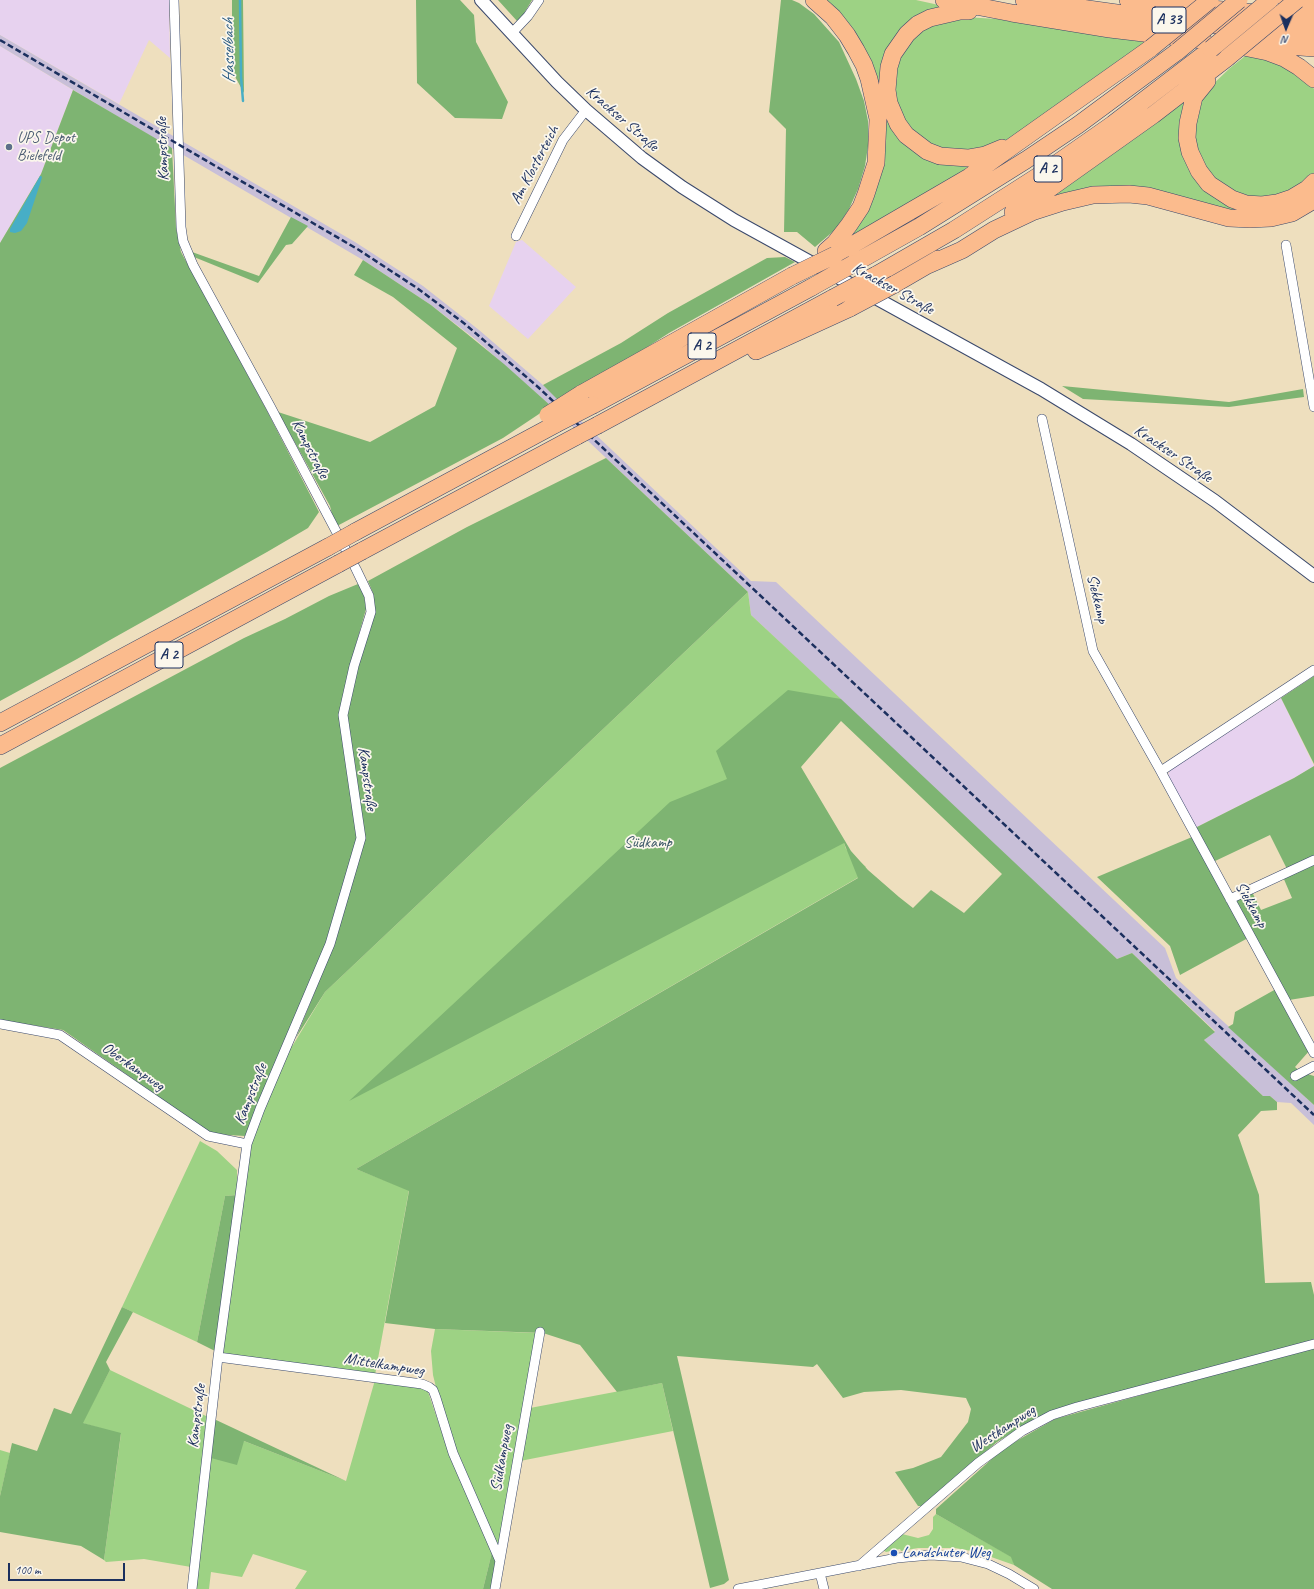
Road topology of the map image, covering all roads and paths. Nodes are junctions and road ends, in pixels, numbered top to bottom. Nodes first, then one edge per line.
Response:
1 (174, 0) edge
2 (481, 0) edge
3 (539, 0) edge
4 (814, 0) edge
5 (944, 0) edge
6 (1024, 0) edge
7 (1128, 0) edge
8 (1210, 0) edge
9 (1239, 0) edge
10 (1270, 0) edge
11 (1286, 0) edge
12 (1297, 0) edge
13 (1314, 2) edge
14 (1012, 14) junction
15 (1314, 18) edge
16 (512, 33) junction
17 (1314, 33) edge
18 (1207, 45) junction
19 (1314, 48) edge
20 (1227, 58) junction
21 (1314, 79) edge
22 (586, 110) junction
23 (1026, 138) junction
24 (1314, 182) edge
25 (1314, 200) edge
26 (516, 236) dead end
27 (1286, 245) dead end
28 (830, 253) junction
29 (928, 265) junction
30 (1312, 381) edge
31 (652, 396) junction
32 (587, 399) junction
33 (1314, 407) edge
34 (1042, 420) dead end
35 (1314, 576) edge
36 (1314, 670) edge
37 (0, 723) edge
38 (0, 746) edge
39 (1161, 771) junction
40 (1314, 860) edge
41 (1230, 899) junction
42 (0, 1024) edge
43 (1314, 1053) edge
44 (1314, 1066) edge
45 (1295, 1076) dead end
46 (247, 1144) junction
47 (540, 1332) dead end
48 (1314, 1344) edge
49 (218, 1357) junction
50 (500, 1561) junction
51 (859, 1566) junction
52 (820, 1573) junction
53 (192, 1589) edge
54 (495, 1589) edge
55 (738, 1589) edge
56 (824, 1589) edge
57 (1034, 1589) edge

1 - 46 street, Kampstraße
2 - 16 street, Krackser Straße
3 - 16 street
4 - 28 highway
5 - 14 highway
6 - 17 highway, A 33
7 - 15 highway, A 33
8 - 23 highway, bridge
9 - 32 highway, A 2, bridge
10 - 18 highway, A 2, bridge
11 - 13 highway
12 - 20 highway, bridge
14 - 18 highway
14 - 23 highway
16 - 22 street, Krackser Straße
18 - 19 highway
18 - 21 highway
18 - 31 highway, A 2, bridge
20 - 24 highway
20 - 29 highway
22 - 26 street, Am Klosterteich
22 - 35 street, Krackser Straße
23 - 28 highway
25 - 29 highway
27 - 30 street
28 - 32 highway, bridge
29 - 31 highway, bridge
30 - 33 street
31 - 38 highway, A 2, bridge
32 - 37 highway, A 2, bridge
34 - 39 street, Siekkamp
36 - 39 street
39 - 41 street, Siekkamp
40 - 41 street
41 - 43 street, Siekkamp
42 - 46 street, Oberkampweg
44 - 45 street
46 - 49 street, Kampstraße
47 - 50 street, Südkampweg
48 - 51 street, Westkampweg
49 - 50 street, Mittelkampweg
49 - 53 street, Kampstraße
50 - 54 street, Südkampweg
51 - 52 street
51 - 57 street
52 - 55 street
52 - 56 street

